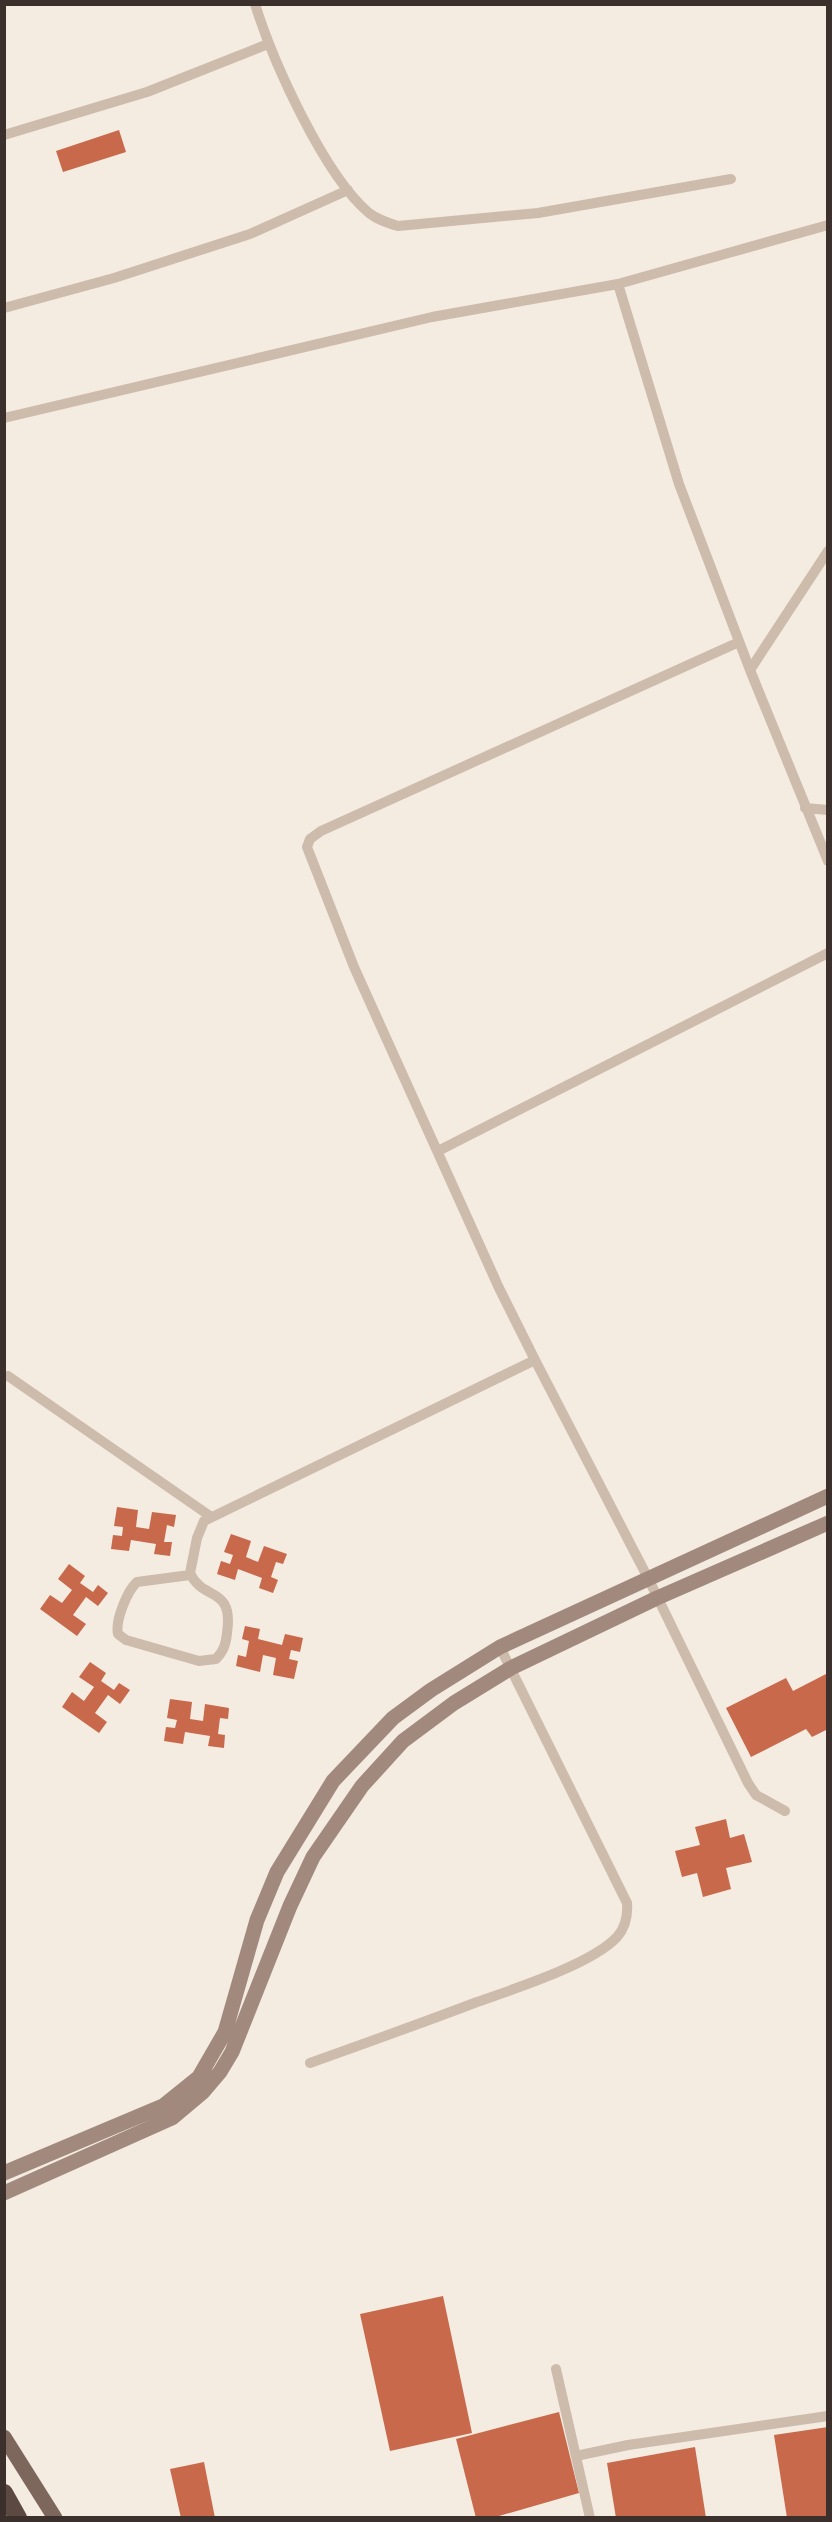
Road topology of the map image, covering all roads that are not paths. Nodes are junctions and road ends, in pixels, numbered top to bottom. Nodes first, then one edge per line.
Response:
1 (255, 4) edge
2 (268, 44) junction
3 (4, 135) edge
4 (731, 179) dead end
5 (348, 190) junction
6 (828, 225) edge
7 (618, 284) junction
8 (4, 308) edge
9 (4, 418) edge
10 (828, 551) edge
11 (739, 642) junction
12 (750, 670) junction
13 (805, 808) junction
14 (828, 810) edge
15 (828, 861) edge
16 (828, 954) edge
17 (438, 1150) junction
18 (535, 1360) junction
19 (8, 1376) dead end
20 (828, 1496) edge
21 (210, 1516) junction
22 (828, 1523) edge
23 (190, 1575) junction
24 (649, 1580) junction
25 (657, 1598) junction
26 (500, 1647) junction
27 (510, 1668) junction
28 (785, 1811) dead end
29 (228, 2043) junction
30 (310, 2063) dead end
31 (78, 2142) junction
32 (86, 2157) junction
33 (4, 2173) edge
34 (4, 2193) edge
35 (556, 2369) dead end
36 (828, 2416) edge
37 (4, 2437) edge
38 (576, 2456) junction
39 (4, 2493) edge
40 (18, 2517) edge
41 (55, 2517) edge
42 (590, 2517) edge

1 - 2 lane
2 - 3 lane
2 - 5 lane
4 - 5 lane
5 - 8 lane
6 - 7 lane
7 - 9 lane
7 - 11 lane
10 - 12 lane
11 - 12 lane
11 - 17 lane
12 - 13 lane
13 - 14 lane
13 - 15 lane
16 - 17 lane
17 - 18 lane
18 - 21 lane
18 - 24 lane
19 - 21 lane
20 - 24 main road
21 - 23 lane
22 - 25 main road
23 - 23 lane
24 - 25 lane
24 - 26 main road
25 - 27 main road
25 - 28 lane
26 - 27 lane
26 - 29 main road
27 - 29 main road
27 - 30 lane
29 - 31 main road
29 - 32 main road
31 - 32 main road
31 - 33 main road
32 - 34 main road
35 - 38 lane
36 - 38 lane
37 - 41 main road
38 - 42 lane
39 - 40 highway

